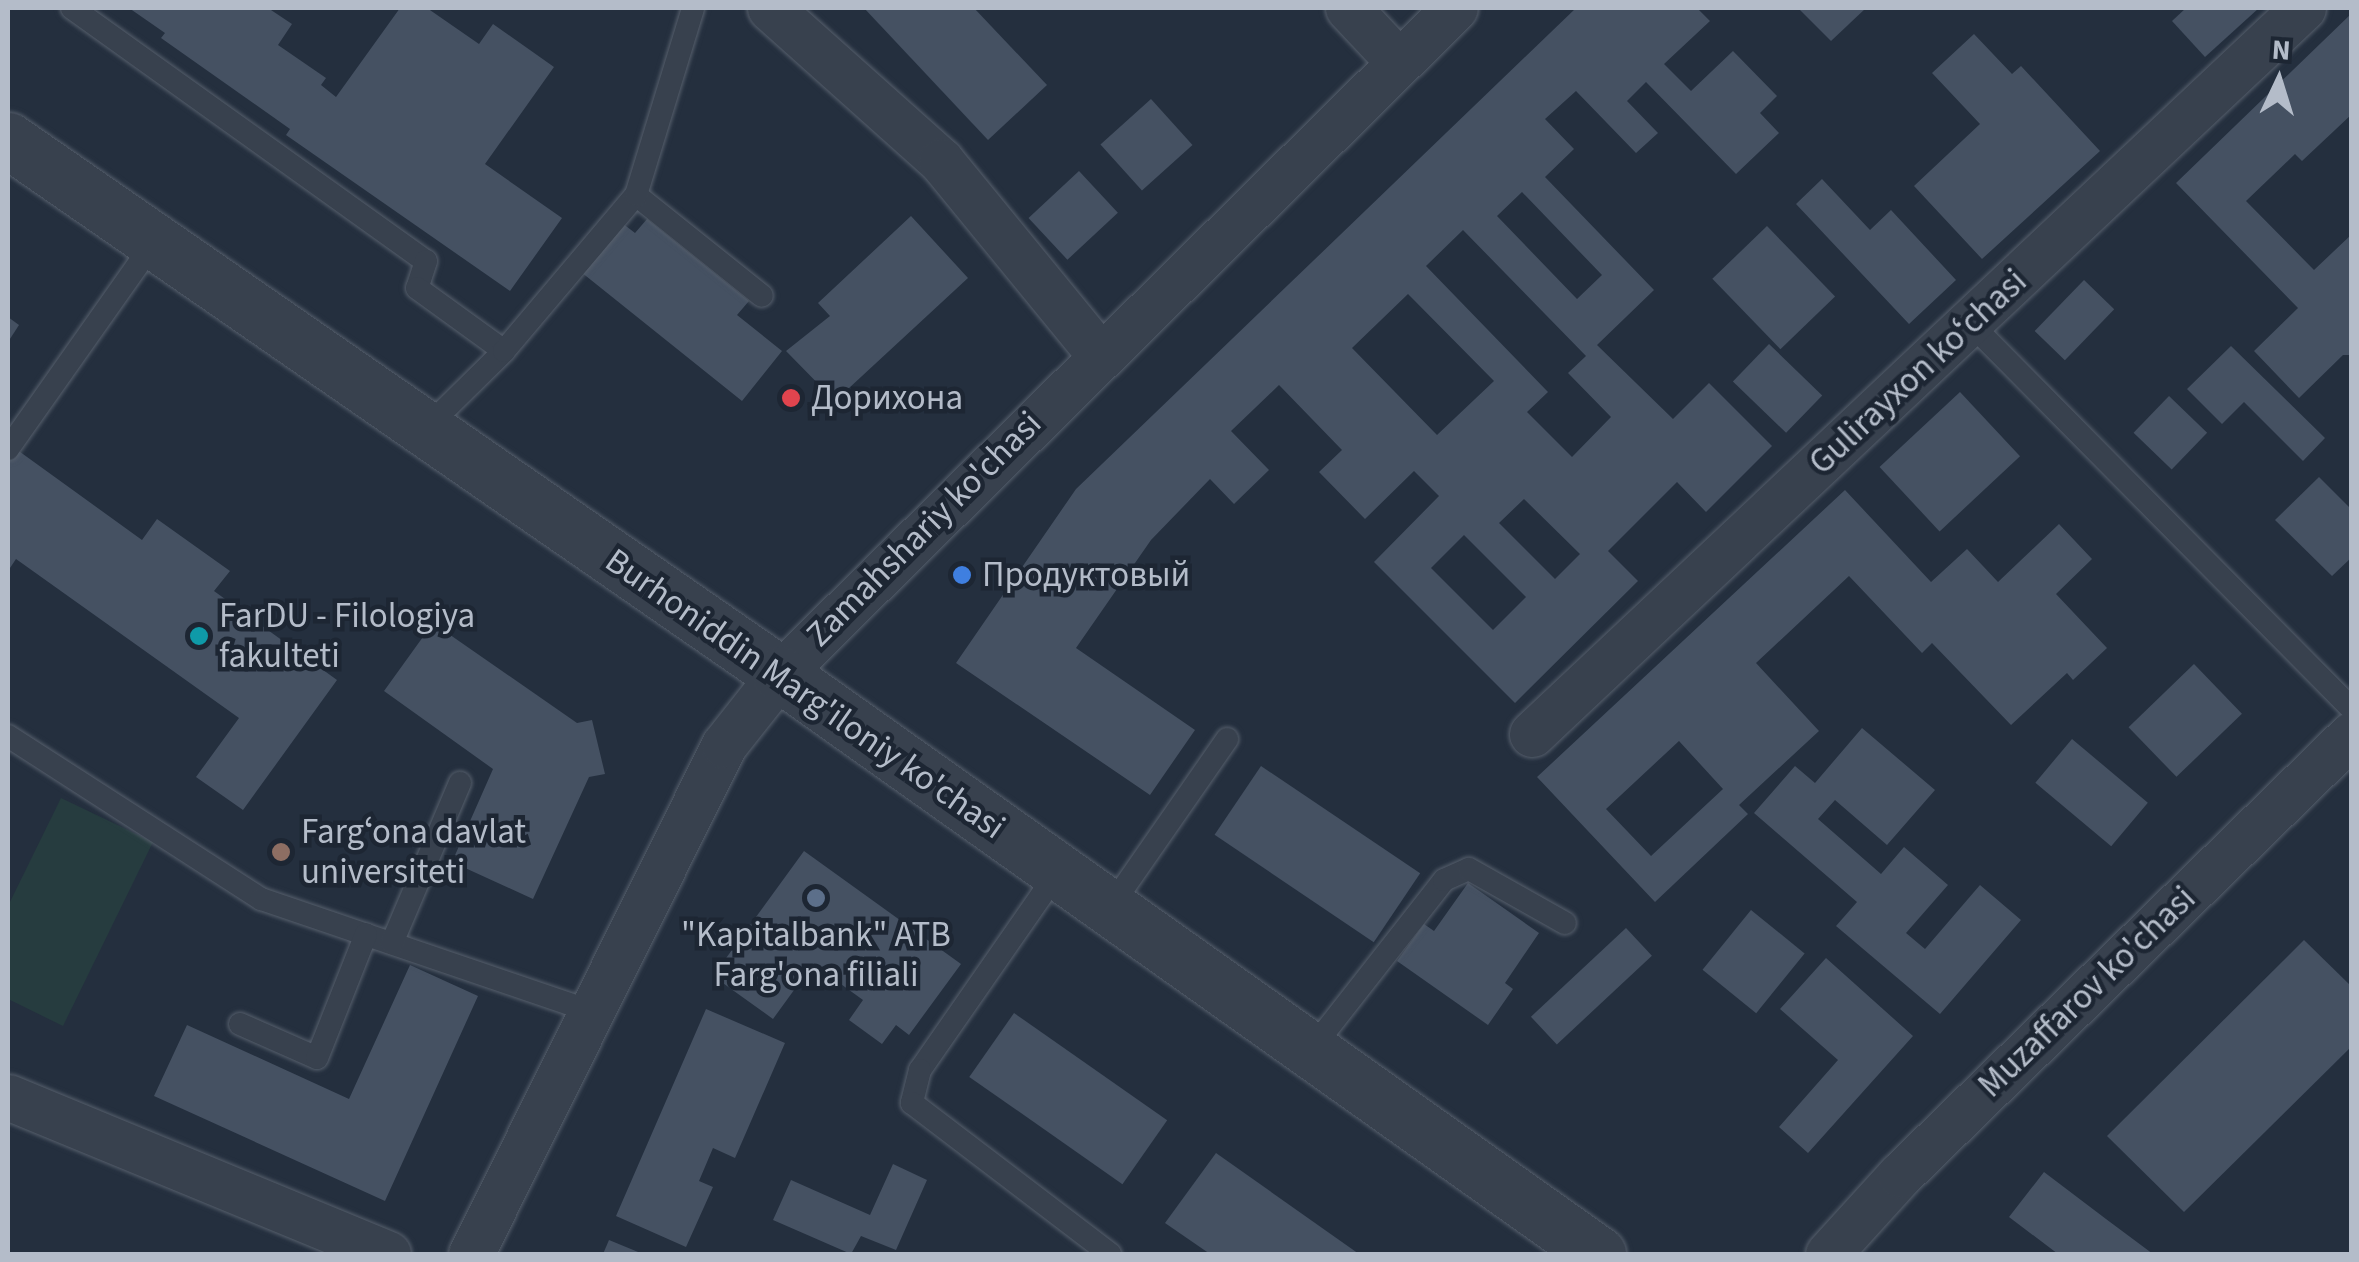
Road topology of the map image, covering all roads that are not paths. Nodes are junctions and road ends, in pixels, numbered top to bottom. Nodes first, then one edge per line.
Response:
1 (72, 8) edge
2 (693, 8) edge
3 (770, 8) edge
4 (1348, 8) edge
5 (1455, 8) edge
6 (2303, 8) edge
7 (1398, 61) junction
8 (8, 140) edge
9 (636, 195) junction
10 (154, 242) junction
11 (762, 296) dead end
12 (1970, 323) junction
13 (504, 351) junction
14 (1098, 353) junction
15 (425, 429) junction
16 (8, 449) edge
17 (780, 674) junction
18 (2352, 709) edge
19 (1532, 734) dead end
20 (2352, 734) edge
21 (8, 736) edge
22 (1227, 739) dead end
23 (460, 783) dead end
24 (1057, 873) junction
25 (1109, 909) junction
26 (1566, 924) dead end
27 (366, 934) junction
28 (392, 942) junction
29 (594, 1012) junction
30 (240, 1024) dead end
31 (1310, 1052) junction
32 (8, 1097) edge
33 (388, 1254) edge
34 (471, 1254) edge
35 (1110, 1254) edge
36 (1598, 1254) edge
37 (1828, 1254) edge

1 - 13 lane
2 - 9 lane
3 - 14 street
4 - 7 street
5 - 7 street, Zamahshariy ko'chasi
6 - 12 street, Gulirayxon koʻchasi
7 - 14 street, Zamahshariy ko'chasi
8 - 10 street, Burhoniddin Marg'iloniy ko'chasi
9 - 11 lane
9 - 13 lane
10 - 15 street, Burhoniddin Marg'iloniy ko'chasi
10 - 16 lane
12 - 18 lane
12 - 19 street, Gulirayxon koʻchasi
13 - 15 lane
14 - 17 street, Zamahshariy ko'chasi
15 - 17 street, Burhoniddin Marg'iloniy ko'chasi
17 - 24 street, Burhoniddin Marg'iloniy ko'chasi
17 - 29 street, Zamahshariy ko'chasi
20 - 37 street, Muzaffarov ko'chasi
21 - 27 lane
22 - 25 lane
23 - 28 lane
24 - 25 street, Burhoniddin Marg'iloniy ko'chasi
24 - 35 lane
25 - 31 street, Burhoniddin Marg'iloniy ko'chasi
26 - 31 lane
27 - 28 lane
27 - 30 lane
28 - 29 lane
29 - 34 street, Zamahshariy ko'chasi
31 - 36 street, Burhoniddin Marg'iloniy ko'chasi
32 - 33 street

